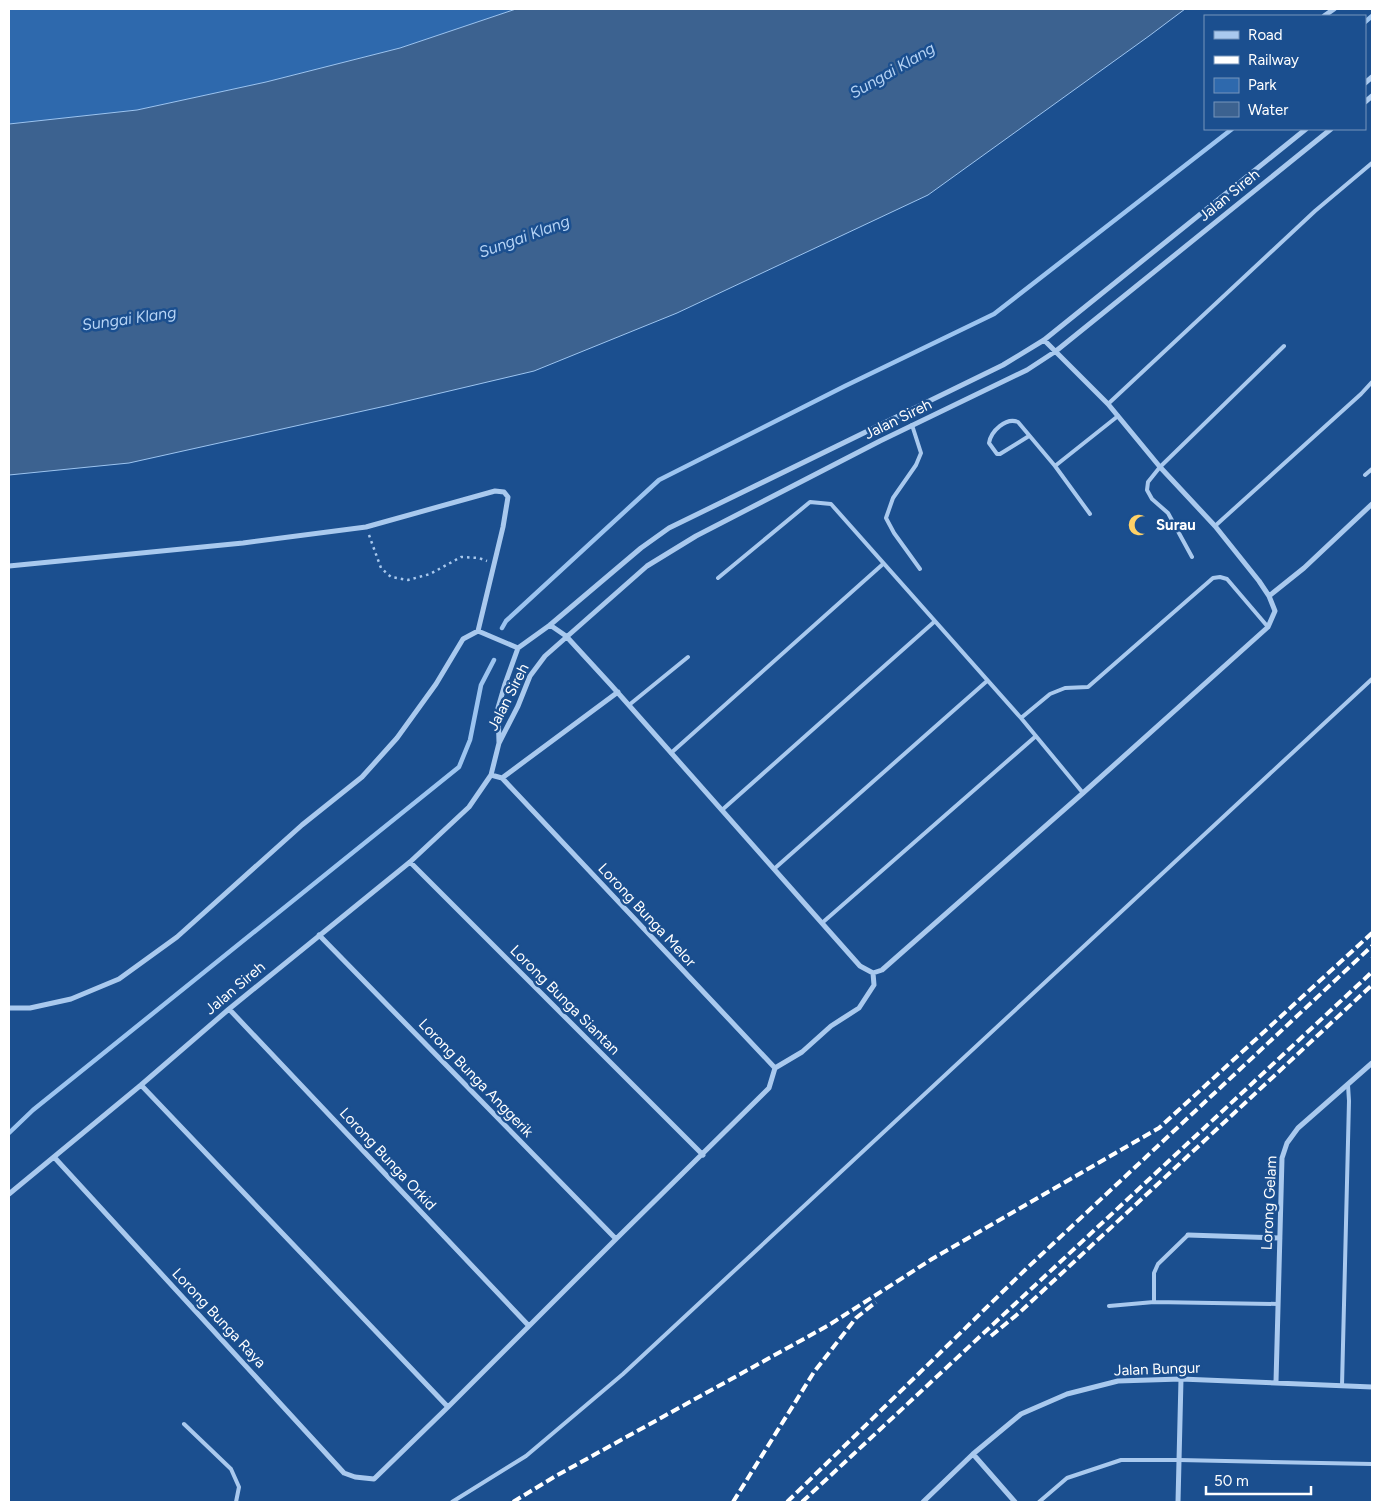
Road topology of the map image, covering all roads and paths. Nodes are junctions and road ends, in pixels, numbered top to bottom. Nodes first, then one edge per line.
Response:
1 (1305, 130) edge
2 (1330, 130) edge
3 (1372, 163) edge
4 (1044, 340) junction
5 (1284, 346) dead end
6 (1056, 351) junction
7 (1372, 382) edge
8 (1108, 404) junction
9 (1118, 416) junction
10 (912, 426) junction
11 (1030, 436) junction
12 (1055, 466) junction
13 (1160, 467) junction
14 (1372, 468) edge
15 (1365, 475) dead end
16 (1372, 504) edge
17 (1090, 514) dead end
18 (1215, 526) junction
19 (366, 527) junction
20 (1192, 557) dead end
21 (495, 563) junction
22 (883, 564) junction
23 (9, 566) edge
24 (920, 569) dead end
25 (718, 578) dead end
26 (1269, 596) junction
27 (934, 622) junction
28 (550, 625) junction
29 (1268, 627) junction
30 (478, 631) junction
31 (566, 636) junction
32 (518, 648) junction
33 (688, 657) dead end
34 (1372, 679) edge
35 (987, 680) junction
36 (618, 692) junction
37 (629, 705) junction
38 (1021, 718) junction
39 (1036, 736) junction
40 (499, 743) junction
41 (671, 752) junction
42 (491, 775) junction
43 (502, 778) junction
44 (1083, 793) junction
45 (722, 810) junction
46 (410, 862) junction
47 (774, 869) junction
48 (822, 923) junction
49 (319, 935) junction
50 (873, 972) junction
51 (9, 1008) edge
52 (229, 1008) junction
53 (1372, 1063) edge
54 (775, 1068) junction
55 (141, 1085) junction
56 (1348, 1085) junction
57 (703, 1155) junction
58 (54, 1157) junction
59 (9, 1194) edge
60 (1188, 1235) joint
61 (1280, 1238) junction
62 (616, 1239) junction
63 (1154, 1302) junction
64 (1278, 1304) junction
65 (1109, 1306) dead end
66 (529, 1326) junction
67 (1181, 1378) junction
68 (1276, 1382) junction
69 (1342, 1386) junction
70 (1372, 1387) edge
71 (448, 1408) junction
72 (184, 1424) dead end
73 (973, 1454) junction
74 (1179, 1460) junction
75 (1372, 1464) edge
76 (236, 1502) edge
77 (452, 1502) edge
78 (922, 1502) edge
79 (1015, 1502) edge
80 (1039, 1502) edge
81 (1178, 1502) edge

1 - 4 street, Jalan Sireh
2 - 6 street, Jalan Sireh
3 - 8 lane
4 - 6 street
4 - 28 street, Jalan Sireh
5 - 13 lane
6 - 8 street
6 - 10 street, Jalan Sireh
7 - 18 lane
8 - 9 street
9 - 12 lane
9 - 13 street
10 - 24 lane
10 - 31 street, Jalan Sireh
11 - 11 lane
11 - 12 lane
12 - 17 lane
13 - 18 street
13 - 20 lane
14 - 15 lane
16 - 26 street
18 - 26 street
19 - 21 path
19 - 21 street
19 - 23 street
21 - 30 street
22 - 25 lane
22 - 27 lane
22 - 41 lane
26 - 29 street
27 - 35 lane
27 - 45 lane
28 - 31 street
28 - 32 street, Jalan Sireh
29 - 38 lane
29 - 44 street
30 - 32 street
30 - 51 street
31 - 36 street
31 - 40 street, Jalan Sireh
32 - 40 street, Jalan Sireh
33 - 37 lane
34 - 77 lane
35 - 38 lane
35 - 47 lane
36 - 37 street
36 - 43 street
37 - 41 street
38 - 39 lane
39 - 44 lane
39 - 48 lane
40 - 42 street, Jalan Sireh
41 - 45 street
42 - 43 street
42 - 46 street, Jalan Sireh
43 - 54 street, Lorong Bunga Melor
44 - 50 street
45 - 47 street
46 - 49 street, Jalan Sireh
46 - 57 street, Lorong Bunga Siantan
47 - 48 street
48 - 50 street
49 - 52 street, Jalan Sireh
49 - 62 street, Lorong Bunga Anggerik
50 - 54 street
52 - 55 street, Jalan Sireh
52 - 66 street, Lorong Bunga Orkid
53 - 56 street, Lorong Gelam
54 - 57 street
55 - 58 street, Jalan Sireh
55 - 71 street
56 - 61 street, Lorong Gelam
56 - 69 lane
57 - 62 street
58 - 59 street, Jalan Sireh
58 - 71 street, Lorong Bunga Raya
60 - 61 street
60 - 63 lane
61 - 64 street, Lorong Gelam
62 - 66 street
63 - 64 lane
63 - 65 lane
64 - 68 street, Lorong Gelam
66 - 71 street
67 - 68 street, Jalan Bungur
67 - 73 street, Jalan Bungur
67 - 74 street
68 - 69 street, Jalan Bungur
69 - 70 street, Jalan Bungur
72 - 76 lane
73 - 78 street, Jalan Bungur
73 - 79 street
74 - 75 lane
74 - 80 lane
74 - 81 street

